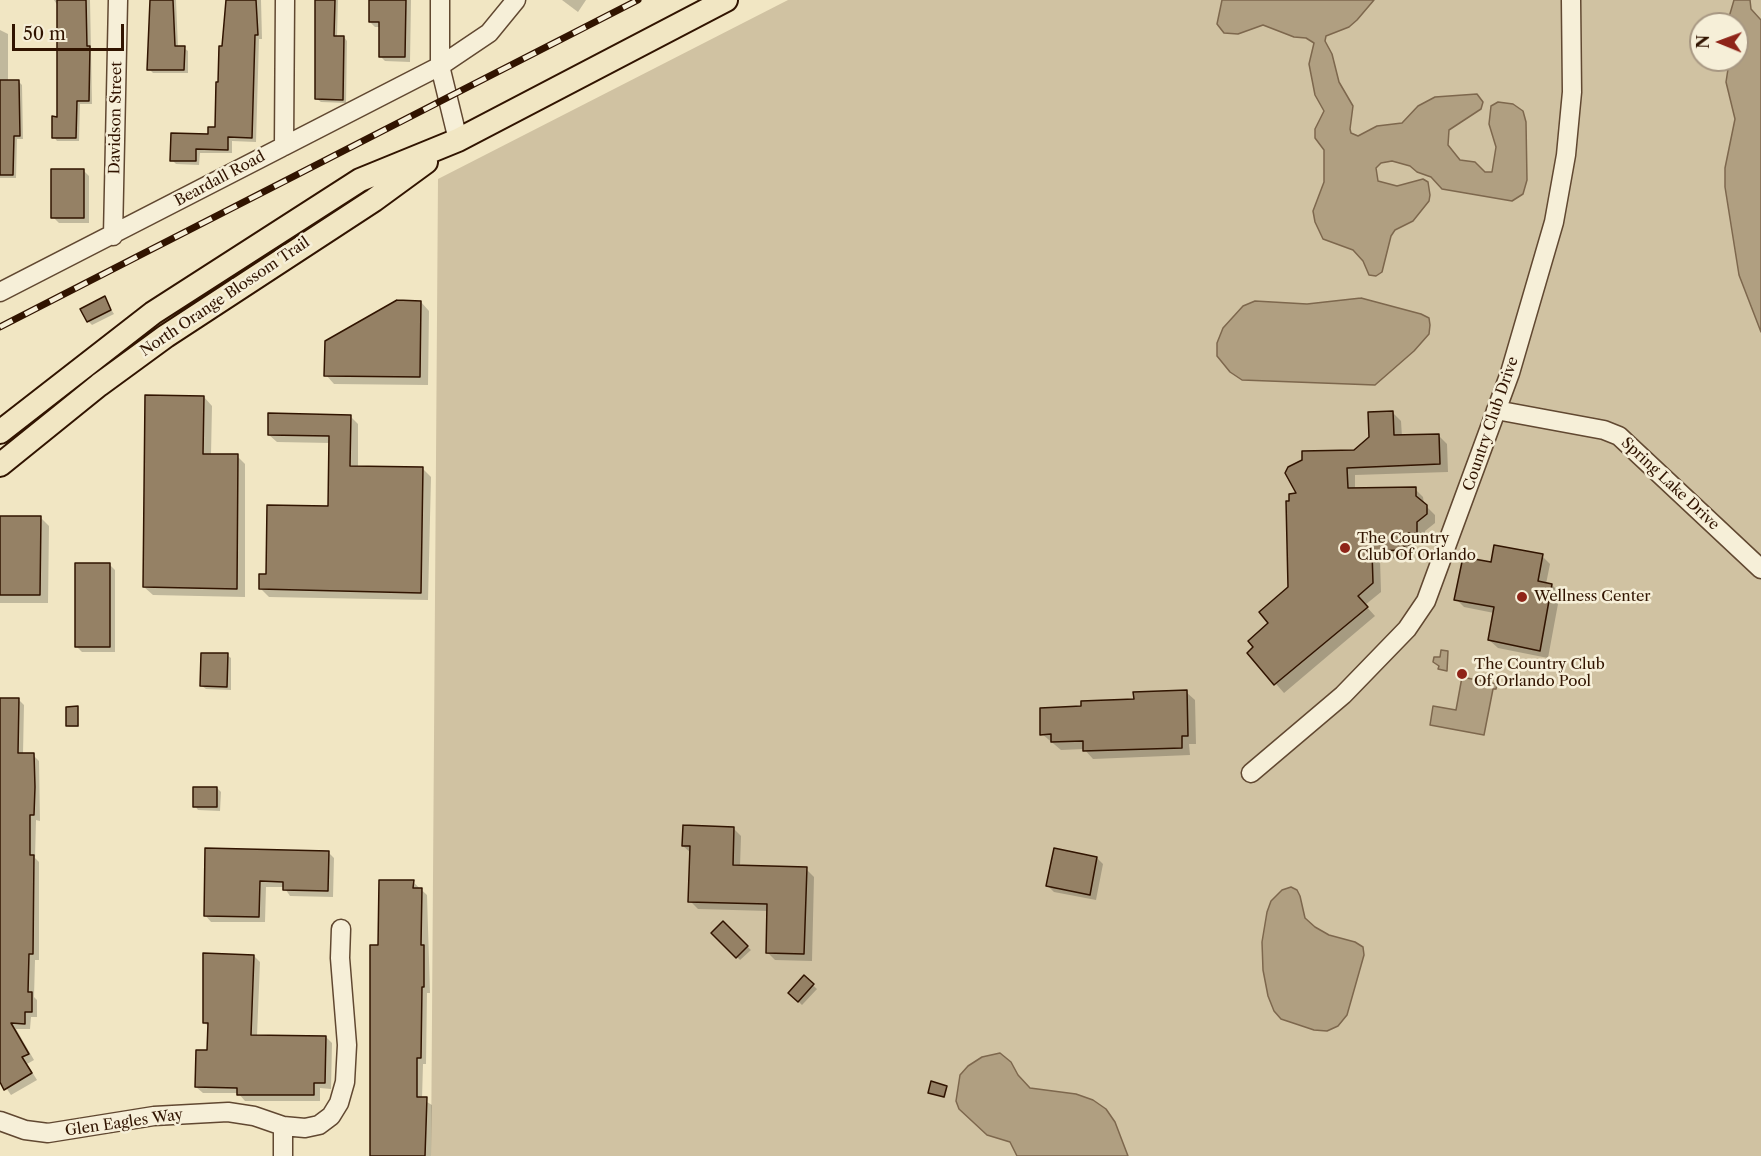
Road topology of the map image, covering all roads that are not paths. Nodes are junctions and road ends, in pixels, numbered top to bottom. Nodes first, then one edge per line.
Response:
1 (118, 0) edge
2 (285, 0) edge
3 (440, 0) edge
4 (516, 0) edge
5 (726, 0) edge
6 (1571, 0) edge
7 (440, 66) junction
8 (458, 140) junction
9 (284, 146) junction
10 (113, 236) junction
11 (224, 264) junction
12 (234, 289) junction
13 (0, 292) edge
14 (1496, 410) junction
15 (0, 432) edge
16 (0, 465) edge
17 (1761, 568) edge
18 (1251, 773) dead end
19 (341, 929) dead end
20 (0, 1121) edge
21 (283, 1126) junction
22 (283, 1156) edge

1 - 10 street, Davidson Street
2 - 9 street
3 - 7 street
4 - 7 street, Beardall Road
5 - 8 main road, North Orange Blossom Trail
6 - 14 street, Country Club Drive
7 - 8 street
7 - 9 street, Beardall Road
8 - 11 main road, North Orange Blossom Trail
8 - 12 main road, North Orange Blossom Trail
9 - 10 street, Beardall Road
10 - 13 street, Beardall Road
11 - 12 street
11 - 15 main road, North Orange Blossom Trail
12 - 16 main road, North Orange Blossom Trail
14 - 17 street, Spring Lake Drive
14 - 18 street, Country Club Drive
19 - 21 street, Glen Eagles Way
20 - 21 street, Glen Eagles Way
21 - 22 street

